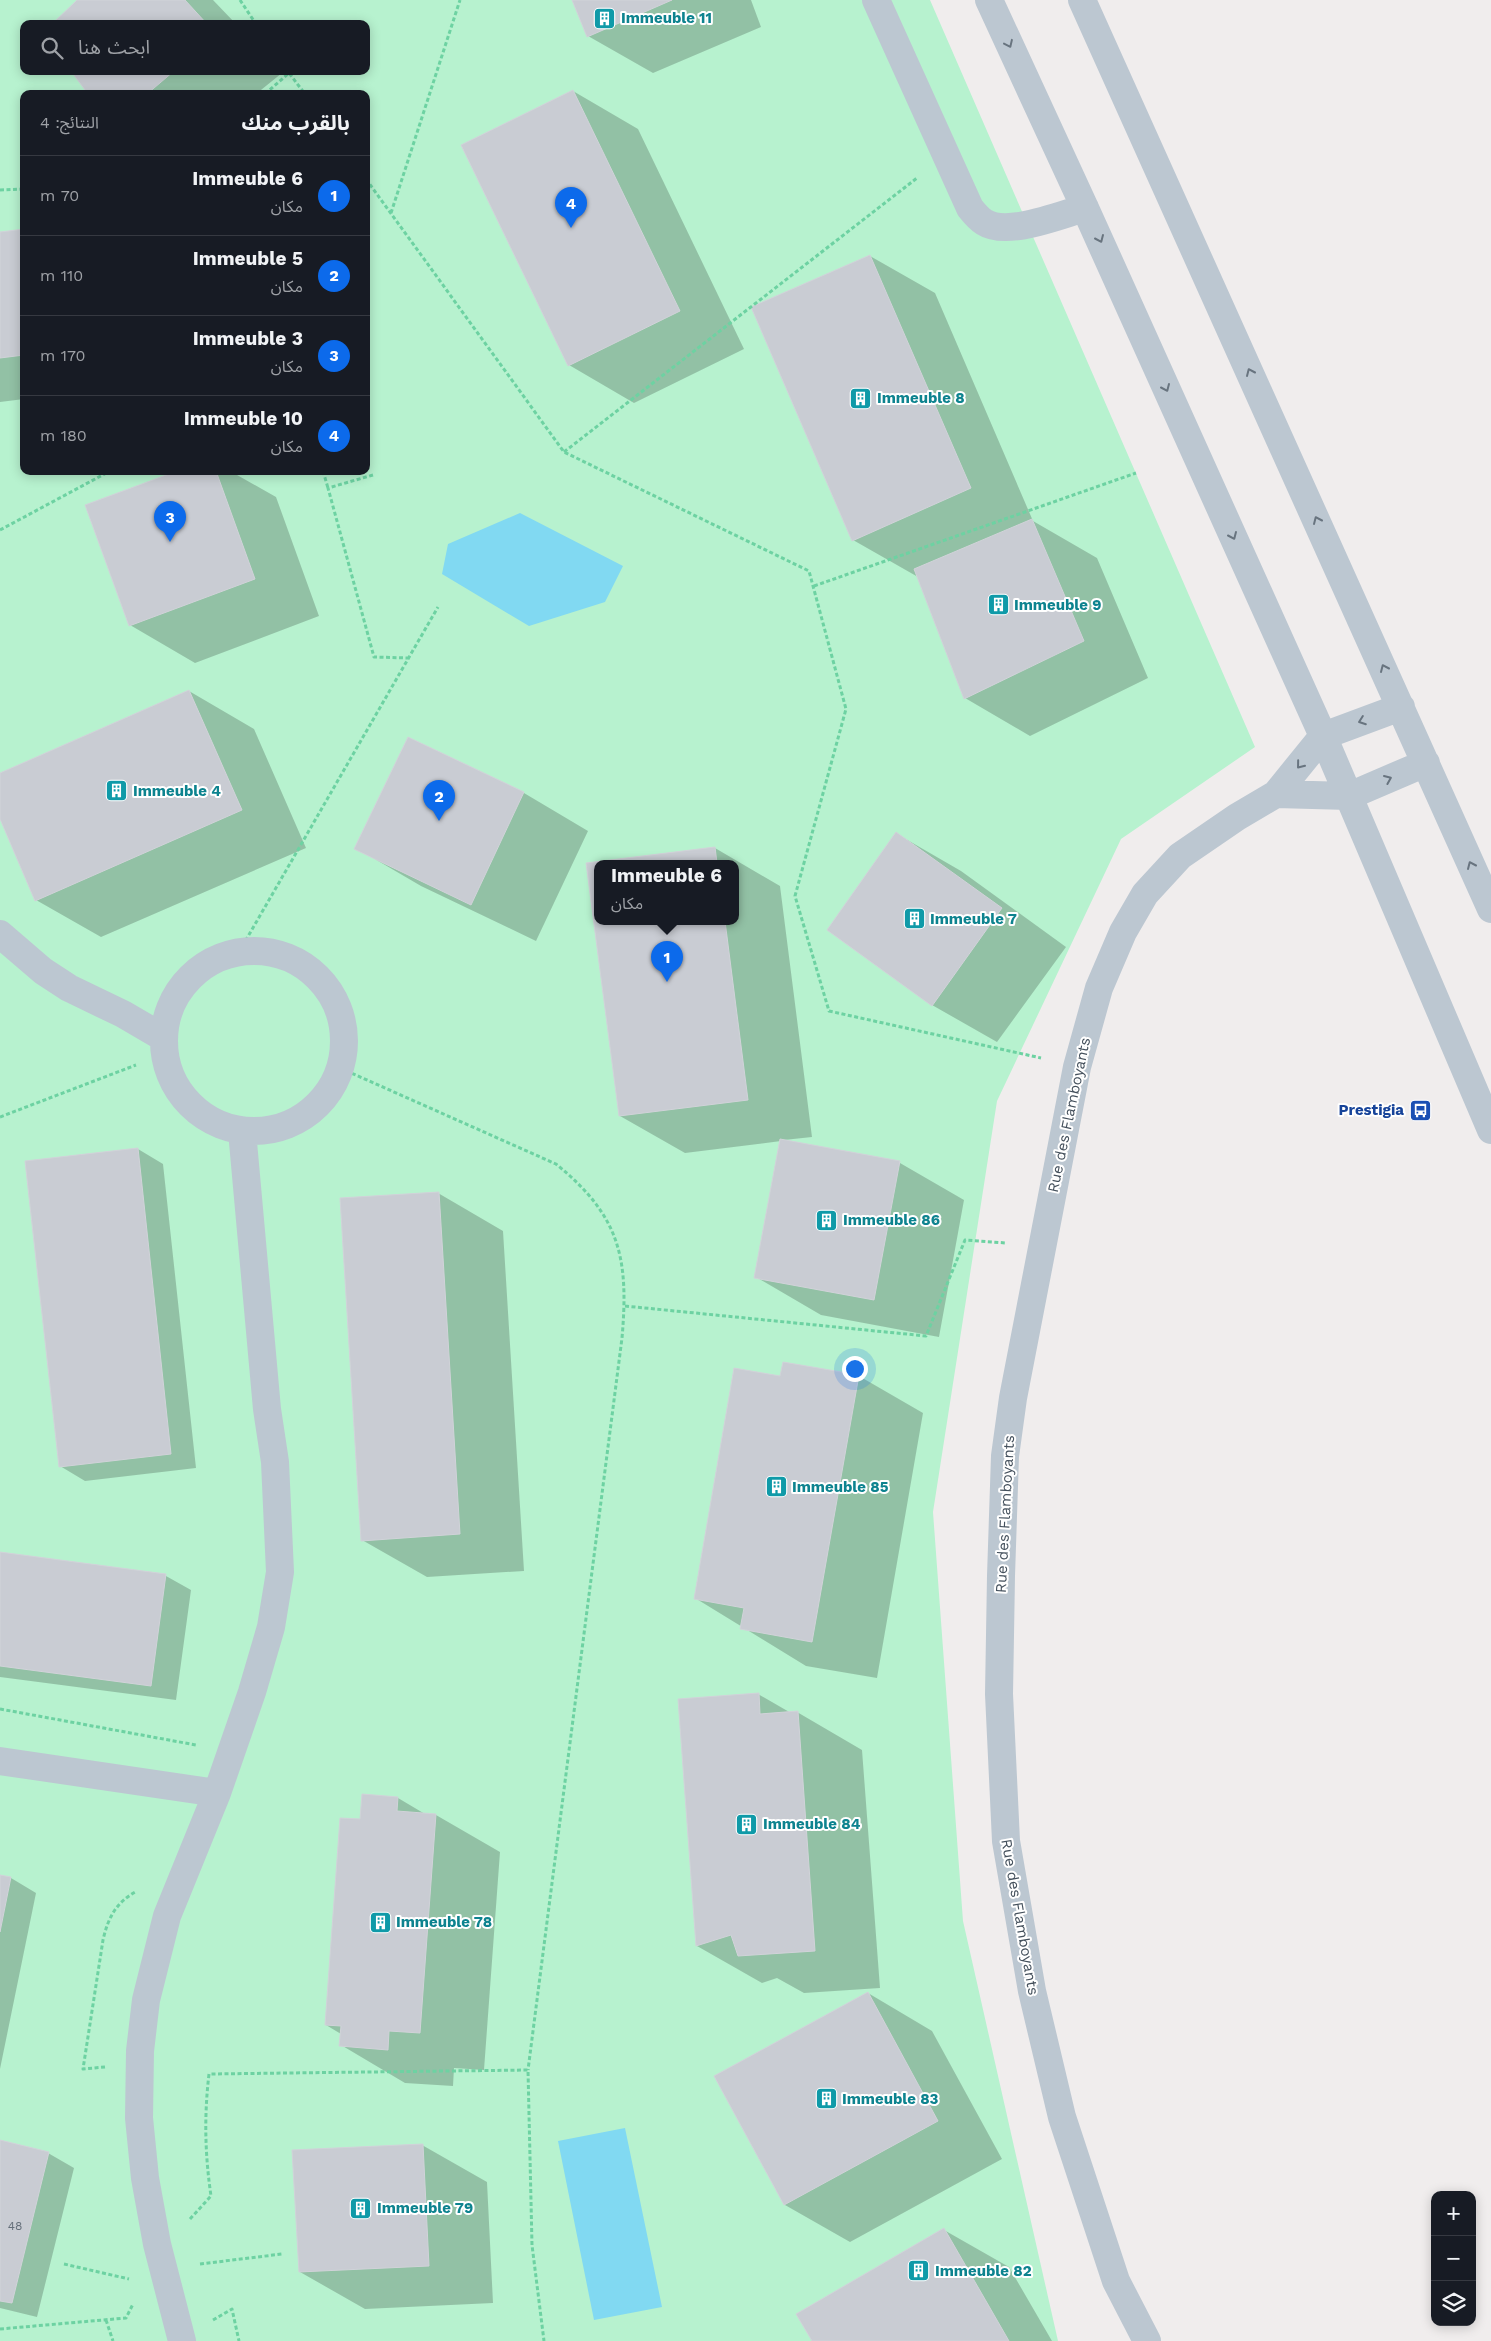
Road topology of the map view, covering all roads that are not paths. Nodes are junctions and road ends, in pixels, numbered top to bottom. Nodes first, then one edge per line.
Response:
1 (876, 0) edge
2 (989, 0) edge
3 (1082, 0) edge
4 (1085, 208) junction
5 (1401, 707) junction
6 (1323, 736) junction
7 (1426, 763) junction
8 (1276, 794) junction
9 (1349, 796) junction
10 (1491, 910) edge
11 (0, 934) edge
12 (164, 1046) junction
13 (1491, 1130) edge
14 (242, 1131) junction
15 (0, 1761) edge
16 (217, 1793) junction
17 (182, 2341) edge
18 (1147, 2341) edge

1 - 4 street
2 -> 4 street
5 -> 3 street
4 -> 6 street
5 -> 6 street
5 - 7 street
6 -> 8 street
6 - 9 street
9 -> 7 street
10 -> 7 street
8 - 9 street
8 - 18 street, Rue des Flamboyants
9 - 13 street
11 - 12 street
12 - 14 street
12 - 14 street
14 - 16 street
15 - 16 street
16 - 17 street

